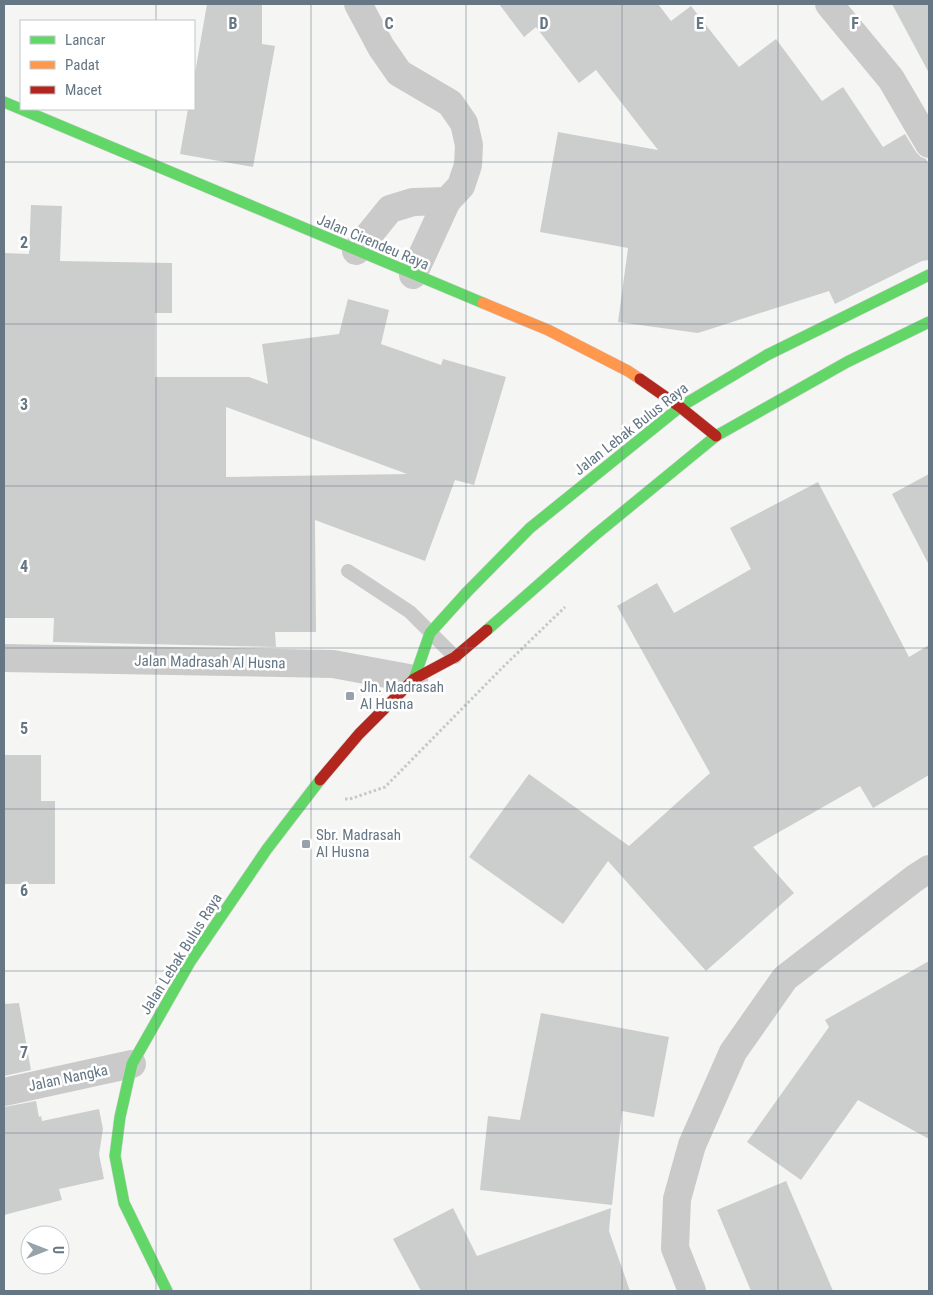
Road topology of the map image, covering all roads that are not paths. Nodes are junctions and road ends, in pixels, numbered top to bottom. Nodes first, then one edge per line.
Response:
1 (358, 4) edge
2 (829, 4) edge
3 (4, 102) edge
4 (20, 109) edge
5 (23, 110) edge
6 (929, 144) edge
7 (447, 200) junction
8 (356, 251) junction
9 (413, 275) junction
10 (929, 275) edge
11 (929, 322) edge
12 (680, 407) junction
13 (716, 436) junction
14 (348, 571) dead end
15 (430, 633) junction
16 (455, 657) junction
17 (4, 658) edge
18 (414, 679) junction
19 (929, 869) edge
20 (132, 1064) junction
21 (4, 1092) edge
22 (167, 1291) edge
23 (692, 1291) edge

1 - 7 street
2 - 6 street
3 - 4 main road, Jalan Cirendeu Raya
5 - 8 main road, Jalan Cirendeu Raya
7 - 8 street
7 - 9 street
8 - 9 main road, Jalan Cirendeu Raya
9 - 12 main road, Jalan Cirendeu Raya
10 - 12 main road, Jalan Lebak Bulus Raya
11 - 13 main road, Jalan Lebak Bulus Raya
12 - 13 main road, Jalan Cirendeu Raya
12 - 15 main road, Jalan Lebak Bulus Raya
13 - 16 main road, Jalan Lebak Bulus Raya
14 - 15 lane
15 - 16 lane
15 - 18 main road, Jalan Lebak Bulus Raya
16 - 18 main road, Jalan Lebak Bulus Raya
17 - 18 street, Jalan Madrasah Al Husna
18 - 20 main road, Jalan Lebak Bulus Raya
19 - 23 street
20 - 21 street, Jalan Nangka
20 - 22 main road, Jalan Lebak Bulus Raya

